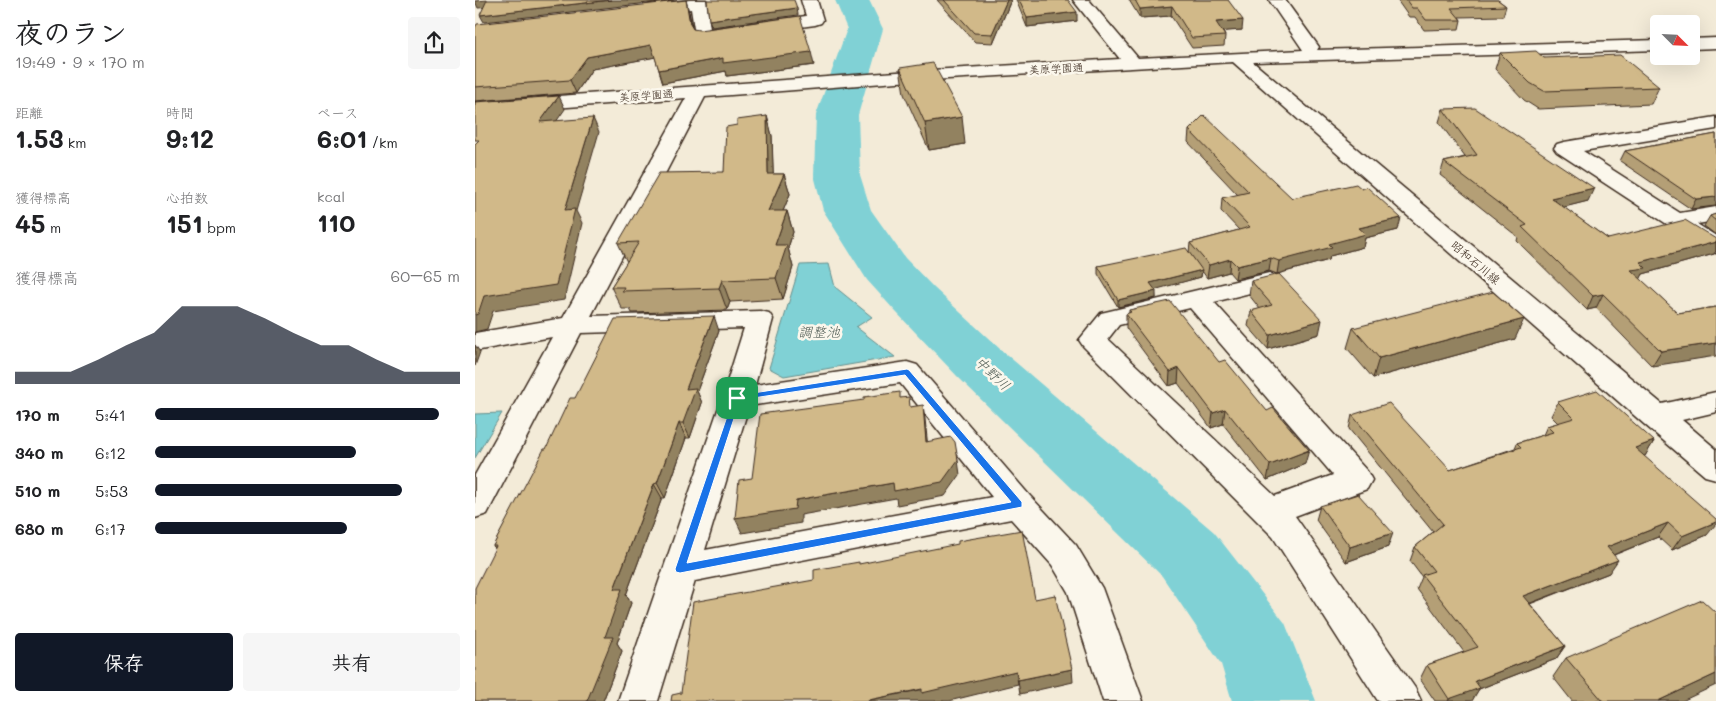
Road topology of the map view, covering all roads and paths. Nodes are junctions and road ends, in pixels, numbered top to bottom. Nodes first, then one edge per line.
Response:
1 (809, 0) edge
2 (1081, 0) edge
3 (1277, 0) edge
4 (699, 2) edge
5 (633, 11) edge
6 (1716, 43) edge
7 (1700, 44) edge
8 (1650, 45) edge
9 (1310, 48) dead end
10 (1237, 57) junction
11 (1133, 63) junction
12 (699, 91) junction
13 (475, 108) edge
14 (1716, 123) edge
15 (1716, 214) edge
16 (1677, 220) junction
17 (1716, 246) edge
18 (1269, 281) edge
19 (1196, 298) junction
20 (573, 325) junction
21 (475, 342) edge
22 (737, 398) junction
23 (1716, 402) edge
24 (1655, 416) junction
25 (1716, 467) edge
26 (475, 505) edge
27 (1018, 505) junction
28 (1271, 511) junction
29 (680, 569) junction
30 (638, 701) edge
31 (1123, 701) edge
32 (1401, 701) edge

1 - 4 street
2 - 11 street
3 - 9 street
4 - 5 street
6 - 7 street
8 - 10 street, 美原学園通
10 - 11 street, 美原学園通
10 - 24 street, 昭和石川線
11 - 12 street, 美原学園通
12 - 13 street, 美原学園通
12 - 20 street
14 - 16 street
15 - 16 street
16 - 17 street
18 - 19 street
19 - 28 street
19 - 28 street
20 - 21 street
20 - 22 street
20 - 26 street
22 - 27 street
22 - 29 street
23 - 24 street
24 - 25 street, 昭和石川線
27 - 29 street
27 - 31 street
28 - 32 street
29 - 30 street

